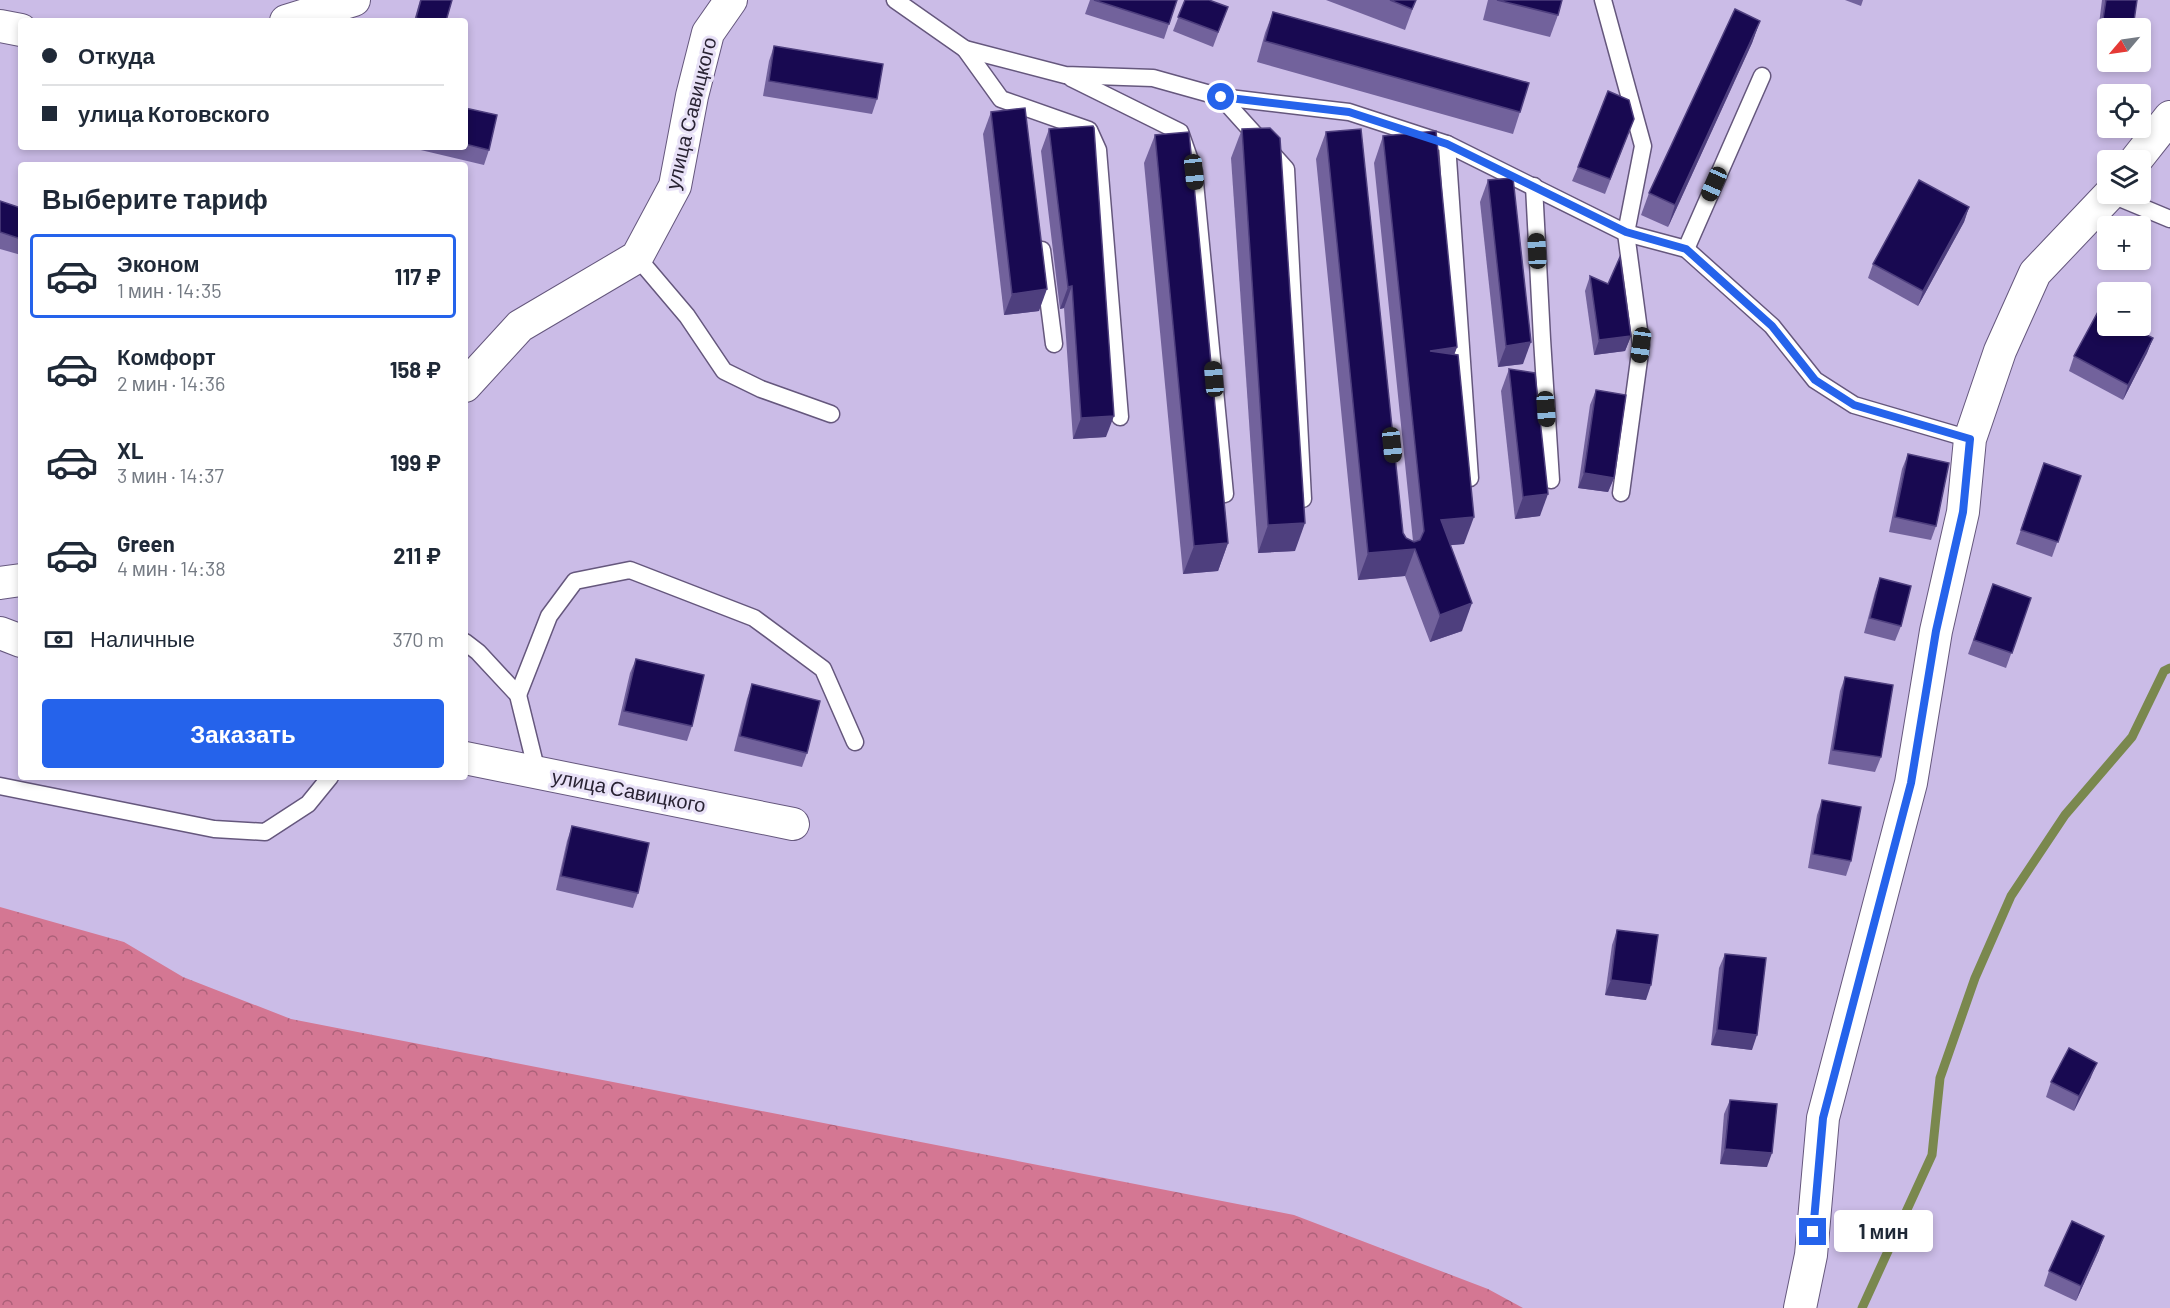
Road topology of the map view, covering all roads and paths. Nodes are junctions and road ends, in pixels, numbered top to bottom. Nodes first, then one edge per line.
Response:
1 (354, 0) edge
2 (730, 0) edge
3 (896, 0) edge
4 (1603, 0) edge
5 (296, 18) edge
6 (0, 26) edge
7 (18, 29) edge
8 (964, 50) junction
9 (1065, 75) junction
10 (1762, 76) dead end
11 (1221, 97) junction
12 (1001, 99) junction
13 (1349, 112) junction
14 (2170, 117) edge
15 (1027, 123) edge
16 (1357, 133) edge
17 (1447, 144) junction
18 (2144, 150) edge
19 (1534, 186) junction
20 (2101, 204) edge
21 (2134, 204) edge
22 (2170, 219) edge
23 (1626, 232) junction
24 (1041, 239) edge
25 (1686, 249) junction
26 (637, 257) junction
27 (1054, 345) dead end
28 (468, 384) edge
29 (831, 414) dead end
30 (1120, 417) dead end
31 (1970, 439) junction
32 (1470, 478) edge
33 (1551, 480) dead end
34 (1621, 493) dead end
35 (1225, 494) edge
36 (1303, 498) edge
37 (18, 580) edge
38 (0, 583) edge
39 (0, 633) edge
40 (18, 640) edge
41 (468, 644) edge
42 (518, 694) junction
43 (855, 742) dead end
44 (468, 759) edge
45 (537, 772) junction
46 (328, 780) edge
47 (0, 786) edge
48 (794, 824) dead end
49 (1800, 1308) edge

1 - 5 street
2 - 26 street, улица Савицкого
3 - 8 lane
4 - 23 lane
6 - 7 street
8 - 9 lane
8 - 12 lane
9 - 11 lane
9 - 35 lane
10 - 25 lane
11 - 13 lane
11 - 36 lane
12 - 15 lane
12 - 30 lane
13 - 16 lane
13 - 17 lane
14 - 18 street
17 - 19 lane
17 - 32 lane
19 - 23 lane
19 - 33 lane
20 - 31 street
21 - 22 lane
23 - 25 lane
23 - 34 lane
24 - 27 lane
25 - 31 lane
26 - 28 street
26 - 29 lane
31 - 49 street
37 - 38 street
39 - 40 street
41 - 42 lane
42 - 43 lane
42 - 45 lane
44 - 45 street, улица Савицкого
45 - 48 street, улица Савицкого
46 - 47 lane

